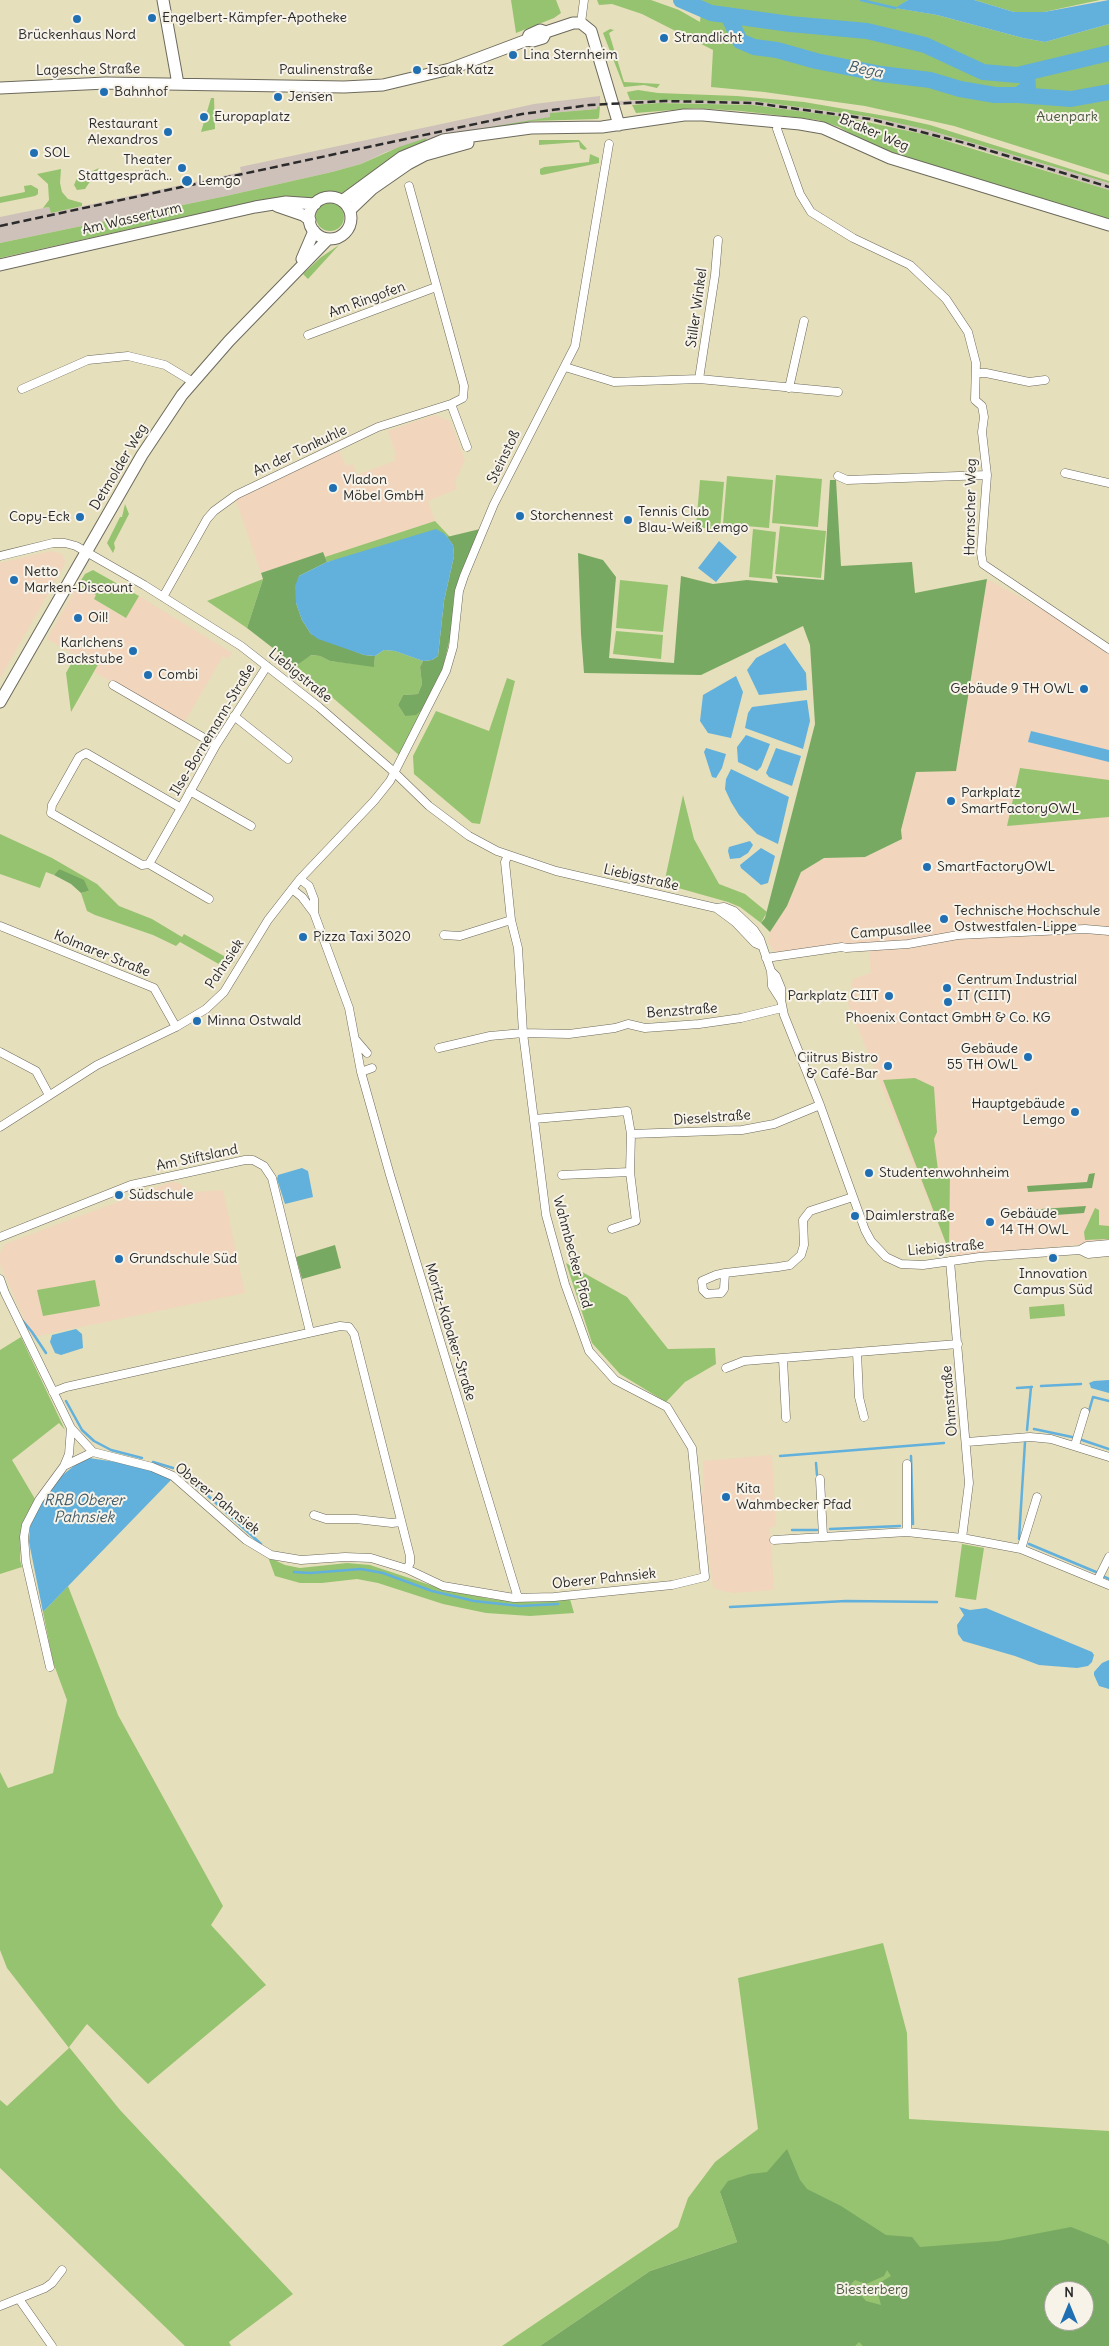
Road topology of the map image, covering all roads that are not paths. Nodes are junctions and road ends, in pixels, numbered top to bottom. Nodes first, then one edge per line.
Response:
1 (163, 0) edge
2 (584, 0) edge
3 (581, 23) junction
4 (178, 84) junction
5 (0, 88) edge
6 (778, 122) junction
7 (619, 125) junction
8 (485, 135) junction
9 (609, 144) dead end
10 (409, 186) dead end
11 (342, 201) junction
12 (270, 204) junction
13 (315, 204) junction
14 (350, 210) junction
15 (310, 220) junction
16 (1109, 225) edge
17 (314, 231) junction
18 (328, 239) junction
19 (718, 240) dead end
20 (0, 264) edge
21 (296, 272) junction
22 (436, 287) junction
23 (804, 321) dead end
24 (308, 336) dead end
25 (565, 366) junction
26 (977, 373) junction
27 (699, 380) junction
28 (1045, 380) dead end
29 (193, 382) junction
30 (790, 388) junction
31 (22, 390) dead end
32 (838, 392) dead end
33 (451, 404) junction
34 (467, 447) dead end
35 (1064, 473) dead end
36 (986, 475) junction
37 (838, 476) dead end
38 (1109, 484) edge
39 (86, 553) junction
40 (0, 556) edge
41 (164, 597) junction
42 (1109, 650) edge
43 (267, 666) junction
44 (113, 685) dead end
45 (0, 702) edge
46 (234, 716) junction
47 (216, 745) junction
48 (288, 759) dead end
49 (394, 772) junction
50 (190, 791) junction
51 (181, 808) junction
52 (251, 826) dead end
53 (506, 854) junction
54 (149, 864) junction
55 (300, 879) junction
56 (292, 889) junction
57 (209, 899) dead end
58 (716, 908) junction
59 (314, 913) junction
60 (511, 920) junction
61 (745, 920) junction
62 (0, 926) edge
63 (739, 926) junction
64 (1109, 931) edge
65 (444, 935) dead end
66 (762, 946) junction
67 (766, 958) junction
68 (781, 1004) junction
69 (176, 1027) junction
70 (523, 1033) junction
71 (355, 1039) junction
72 (439, 1048) dead end
73 (0, 1052) edge
74 (368, 1053) dead end
75 (372, 1068) dead end
76 (361, 1072) junction
77 (49, 1095) junction
78 (820, 1105) junction
79 (534, 1119) junction
80 (0, 1127) edge
81 (631, 1134) junction
82 (630, 1172) junction
83 (562, 1175) dead end
84 (853, 1197) junction
85 (612, 1229) dead end
86 (0, 1237) edge
87 (1109, 1244) edge
88 (1080, 1250) junction
89 (1109, 1252) edge
90 (950, 1261) junction
91 (726, 1273) dead end
92 (0, 1279) edge
93 (310, 1332) junction
94 (958, 1344) junction
95 (857, 1352) junction
96 (783, 1359) junction
97 (726, 1368) dead end
98 (53, 1392) junction
99 (1085, 1412) dead end
100 (864, 1417) dead end
101 (786, 1418) dead end
102 (71, 1428) junction
103 (967, 1442) junction
104 (1076, 1445) junction
105 (93, 1452) junction
106 (1109, 1457) edge
107 (907, 1464) dead end
108 (64, 1466) junction
109 (820, 1479) dead end
110 (1037, 1497) dead end
111 (314, 1515) dead end
112 (401, 1522) junction
113 (907, 1532) junction
114 (823, 1536) junction
115 (962, 1538) junction
116 (774, 1540) dead end
117 (1021, 1549) junction
118 (1109, 1558) edge
119 (407, 1569) junction
120 (705, 1577) joint
121 (1098, 1579) junction
122 (1109, 1585) edge
123 (518, 1598) junction
124 (50, 1667) dead end
125 (62, 2270) dead end
126 (19, 2299) junction
127 (0, 2306) edge
128 (52, 2346) edge

1 - 4 street
2 - 3 street
3 - 4 street, Paulinenstraße
3 - 7 street
4 - 5 street, Lagesche Straße
6 - 7 street, Braker Weg
6 - 16 street, Braker Weg
6 - 26 street, Hornscher Weg
7 - 8 street
8 - 11 street
8 - 14 street
9 - 25 street, Steinstoß
10 - 22 street
11 - 13 street
11 - 14 street
12 - 13 street, Am Wasserturm
12 - 15 street
12 - 20 street, Am Wasserturm
13 - 15 street
14 - 18 street
15 - 17 street
17 - 18 street
17 - 21 street, Detmolder Weg
18 - 21 street, Detmolder Weg
19 - 27 street, Stiller Winkel
21 - 29 street, Detmolder Weg
22 - 24 street, Am Ringofen
22 - 33 street
23 - 30 street
25 - 27 street
25 - 49 street, Steinstoß
26 - 28 street
26 - 36 street, Hornscher Weg
27 - 30 street
29 - 31 street
29 - 39 street, Detmolder Weg
30 - 32 street
33 - 34 street
33 - 41 street, An der Tonkuhle
35 - 38 street
36 - 37 street
36 - 42 street, Hornscher Weg
39 - 40 street, Liebigstraße
39 - 41 street, Liebigstraße
39 - 45 street, Detmolder Weg
41 - 43 street, Liebigstraße
43 - 46 street, Ilse-Bornemann-Straße
43 - 49 street, Liebigstraße
44 - 47 street
46 - 47 street, Ilse-Bornemann-Straße
46 - 48 street
47 - 50 street, Ilse-Bornemann-Straße
49 - 53 street, Liebigstraße
49 - 55 street, Pahnsiek
50 - 51 street, Ilse-Bornemann-Straße
50 - 52 street
51 - 54 street, Ilse-Bornemann-Straße
51 - 54 street, Ilse-Bornemann-Straße
53 - 58 street, Liebigstraße
53 - 60 street, Wahmbecker Pfad
54 - 57 street
55 - 56 street, Pahnsiek
55 - 59 street, Moritz-Kabaker-Straße
56 - 59 street, Moritz-Kabaker-Straße
56 - 69 street, Pahnsiek
58 - 61 street, Liebigstraße
58 - 63 street, Liebigstraße
59 - 71 street, Moritz-Kabaker-Straße
60 - 65 street
60 - 70 street, Wahmbecker Pfad
61 - 63 street
61 - 66 street, Liebigstraße
62 - 69 street, Kolmarer Straße
63 - 66 street, Liebigstraße
64 - 67 street, Campusallee
66 - 67 street, Liebigstraße
67 - 68 street, Liebigstraße
68 - 70 street, Benzstraße
68 - 78 street, Liebigstraße
69 - 77 street, Pahnsiek
70 - 72 street, Benzstraße
70 - 79 street, Wahmbecker Pfad
71 - 74 street
71 - 76 street, Moritz-Kabaker-Straße
73 - 77 street
75 - 76 street
76 - 123 street, Moritz-Kabaker-Straße
77 - 80 street, Pahnsiek
78 - 81 street, Dieselstraße
78 - 84 street, Liebigstraße
79 - 81 street
79 - 120 street, Wahmbecker Pfad
81 - 82 street
82 - 83 street
82 - 85 street
84 - 90 street, Liebigstraße
84 - 91 street
86 - 93 street, Am Stiftsland
87 - 88 street, Liebigstraße
88 - 89 street, Liebigstraße
88 - 90 street, Liebigstraße
90 - 94 street, Ohmstraße
92 - 98 street
93 - 98 street
93 - 112 street
94 - 95 street
94 - 103 street, Ohmstraße
95 - 96 street
95 - 100 street
96 - 97 street
96 - 101 street
98 - 102 street
99 - 104 street
102 - 105 street
102 - 108 street
103 - 104 street
103 - 115 street, Ohmstraße
104 - 106 street
105 - 108 street
105 - 119 street, Oberer Pahnsiek
107 - 113 street
108 - 124 street
109 - 114 street
110 - 117 street
111 - 112 street
112 - 119 street
113 - 114 street
113 - 115 street
114 - 116 street
115 - 117 street
117 - 121 street
118 - 121 street
119 - 123 street, Oberer Pahnsiek
120 - 123 street, Oberer Pahnsiek
121 - 122 street
125 - 126 street
126 - 127 street
126 - 128 street

